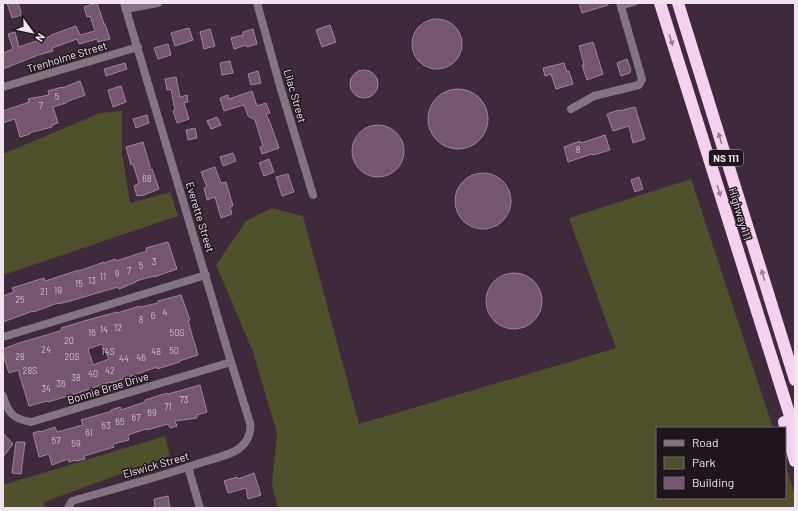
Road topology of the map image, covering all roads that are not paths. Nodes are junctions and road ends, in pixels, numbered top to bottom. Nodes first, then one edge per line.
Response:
1 (158, 3) edge
2 (257, 3) edge
3 (636, 3) edge
4 (660, 3) edge
5 (678, 3) edge
6 (125, 6) edge
7 (620, 6) edge
8 (138, 47) junction
9 (3, 87) edge
10 (571, 109) dead end
11 (313, 195) dead end
12 (725, 211) junction
13 (206, 275) junction
14 (774, 313) junction
15 (3, 337) edge
16 (231, 362) junction
17 (795, 367) edge
18 (795, 380) edge
19 (3, 396) edge
20 (785, 427) edge
21 (786, 430) edge
22 (795, 432) edge
23 (248, 438) joint
24 (795, 461) edge
25 (188, 467) junction
26 (68, 508) edge
27 (200, 508) edge

1 - 6 street
2 - 11 street, Lilac Street
3 - 7 lane
4 -> 12 highway, Highway 111 / NS 111
14 -> 5 highway, Highway 111 / NS 111
6 - 8 street, Everette Street
7 - 10 street
8 - 9 street, Trenholme Street
8 - 13 street, Everette Street
12 - 20 highway
12 - 22 highway, Highway 111 / NS 111
13 - 15 street
13 - 16 street, Everette Street
14 - 17 highway
14 - 18 highway, Highway 111 / NS 111
16 - 19 street, Bonnie Brae Drive
16 - 23 street, Everette Street
21 - 24 highway
23 - 25 street, Elswick Street
25 - 26 street, Elswick Street
25 - 27 street

